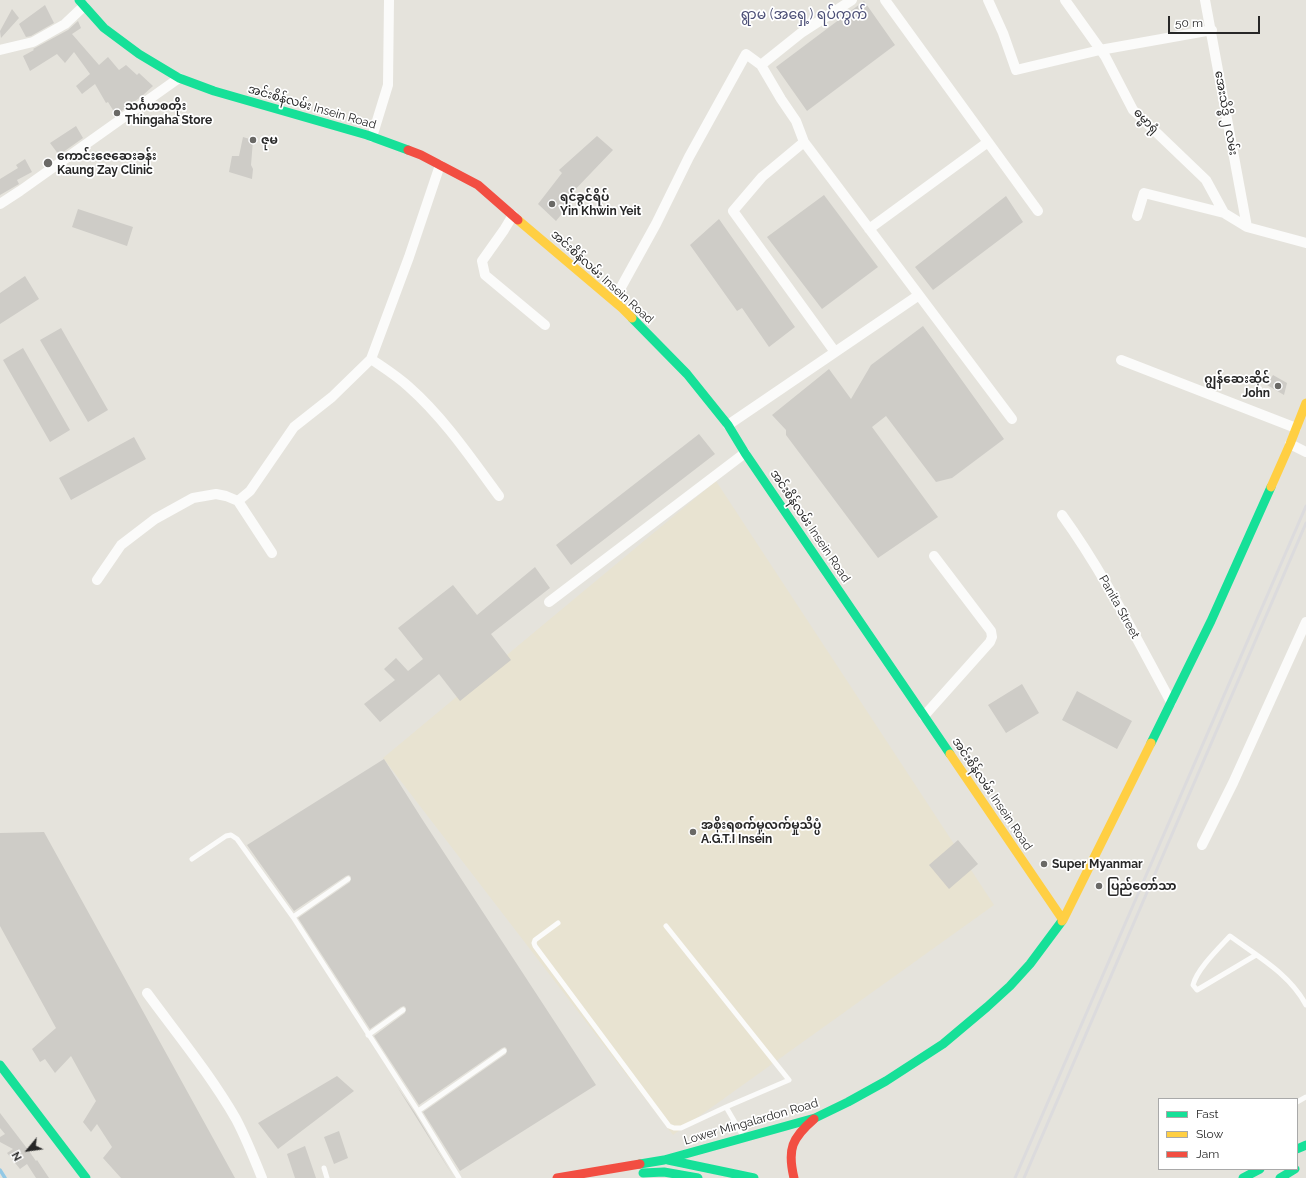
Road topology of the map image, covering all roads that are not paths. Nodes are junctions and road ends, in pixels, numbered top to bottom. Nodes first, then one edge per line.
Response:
1 (390, 0) edge
2 (852, 0) edge
3 (885, 0) edge
4 (988, 0) edge
5 (1065, 0) edge
6 (1205, 0) edge
7 (81, 3) edge
8 (1212, 30) junction
9 (0, 50) edge
10 (1100, 50) junction
11 (761, 65) junction
12 (179, 78) junction
13 (372, 137) junction
14 (804, 142) junction
15 (988, 142) junction
16 (440, 165) junction
17 (0, 204) edge
18 (1038, 211) dead end
19 (1224, 213) junction
20 (513, 215) junction
21 (1137, 216) dead end
22 (1246, 227) junction
23 (869, 229) junction
24 (1306, 244) edge
25 (919, 295) junction
26 (614, 300) junction
27 (545, 325) dead end
28 (835, 352) junction
29 (371, 359) junction
30 (1121, 360) dead end
31 (1306, 404) edge
32 (1012, 419) dead end
33 (728, 425) junction
34 (1296, 428) junction
35 (1290, 444) junction
36 (745, 452) junction
37 (1306, 452) edge
38 (499, 496) dead end
39 (238, 502) junction
40 (1062, 515) dead end
41 (272, 553) dead end
42 (934, 556) dead end
43 (97, 580) dead end
44 (549, 602) dead end
45 (1306, 622) edge
46 (1171, 702) junction
47 (924, 716) junction
48 (1202, 845) dead end
49 (192, 859) dead end
50 (348, 879) dead end
51 (293, 917) junction
52 (1063, 920) junction
53 (558, 923) dead end
54 (666, 926) dead end
55 (1256, 955) junction
56 (147, 993) dead end
57 (1306, 1004) edge
58 (403, 1010) dead end
59 (368, 1035) junction
60 (504, 1051) dead end
61 (0, 1065) edge
62 (726, 1107) junction
63 (418, 1112) junction
64 (815, 1118) junction
65 (744, 1136) junction
66 (664, 1160) junction
67 (324, 1168) dead end
68 (1258, 1170) edge
69 (1293, 1170) edge
70 (654, 1171) junction
71 (634, 1174) dead end
72 (593, 1175) edge
73 (569, 1177) edge
74 (86, 1178) edge
75 (262, 1178) edge
76 (327, 1178) edge
77 (458, 1178) edge
78 (557, 1178) edge
79 (698, 1178) edge
80 (754, 1178) edge
81 (794, 1178) edge
82 (1242, 1178) edge
83 (1280, 1178) edge

1 - 13 street
2 - 11 street
3 - 15 street
4 - 10 street
5 - 10 street, ဓမ္မာရုံ
6 - 8 street, အေးသိဒ္ဓိ ၂ လမ်း
7 - 9 street
7 - 12 main road, အင်းစိန်လမ်း Insein Road
8 - 10 street
8 - 22 street, အေးသိဒ္ဓိ ၂ လမ်း
10 - 19 street, ဓမ္မာရုံ
11 - 14 street
11 - 26 street
12 - 13 main road, အင်းစိန်လမ်း Insein Road
12 - 17 street
13 - 16 main road, အင်းစိန်လမ်း Insein Road
14 - 23 street
14 - 28 street
15 - 18 street
15 - 23 street
16 - 20 main road, အင်းစိန်လမ်း Insein Road
16 - 29 street
19 - 21 street
19 - 22 street
20 - 26 main road, အင်းစိန်လမ်း Insein Road
20 - 27 street
22 - 24 street
23 - 25 street
25 - 28 street
25 - 32 street
26 - 33 main road, အင်းစိန်လမ်း Insein Road
28 - 33 street
29 - 38 street
29 - 39 street
30 - 34 street
31 - 34 main road, Lower Mingalardon Road
33 - 36 main road, အင်းစိန်လမ်း Insein Road
34 - 35 main road, Lower Mingalardon Road
35 - 37 street
35 - 46 main road, Lower Mingalardon Road
36 - 44 street
36 - 47 main road, အင်းစိန်လမ်း Insein Road
39 - 41 street
39 - 43 street
40 - 46 street, Panita Street
42 - 47 street
45 - 48 street
46 - 52 main road, Lower Mingalardon Road
47 - 52 main road, အင်းစိန်လမ်း Insein Road
49 - 51 lane
50 - 51 lane
51 - 59 lane
52 - 64 main road, Lower Mingalardon Road
53 - 62 lane
54 - 62 lane
55 - 55 lane
55 - 57 lane
56 - 75 street
58 - 59 lane
59 - 63 lane
60 - 63 lane
61 - 74 main road
62 - 65 lane
63 - 77 lane
64 - 65 main road, Lower Mingalardon Road
64 - 81 main road
65 - 66 main road, Lower Mingalardon Road
66 - 70 main road
66 - 72 main road
66 - 80 main road
67 - 76 lane
68 - 82 main road
69 - 83 main road
70 - 71 main road
70 - 79 main road
72 - 73 main road
73 - 78 main road

